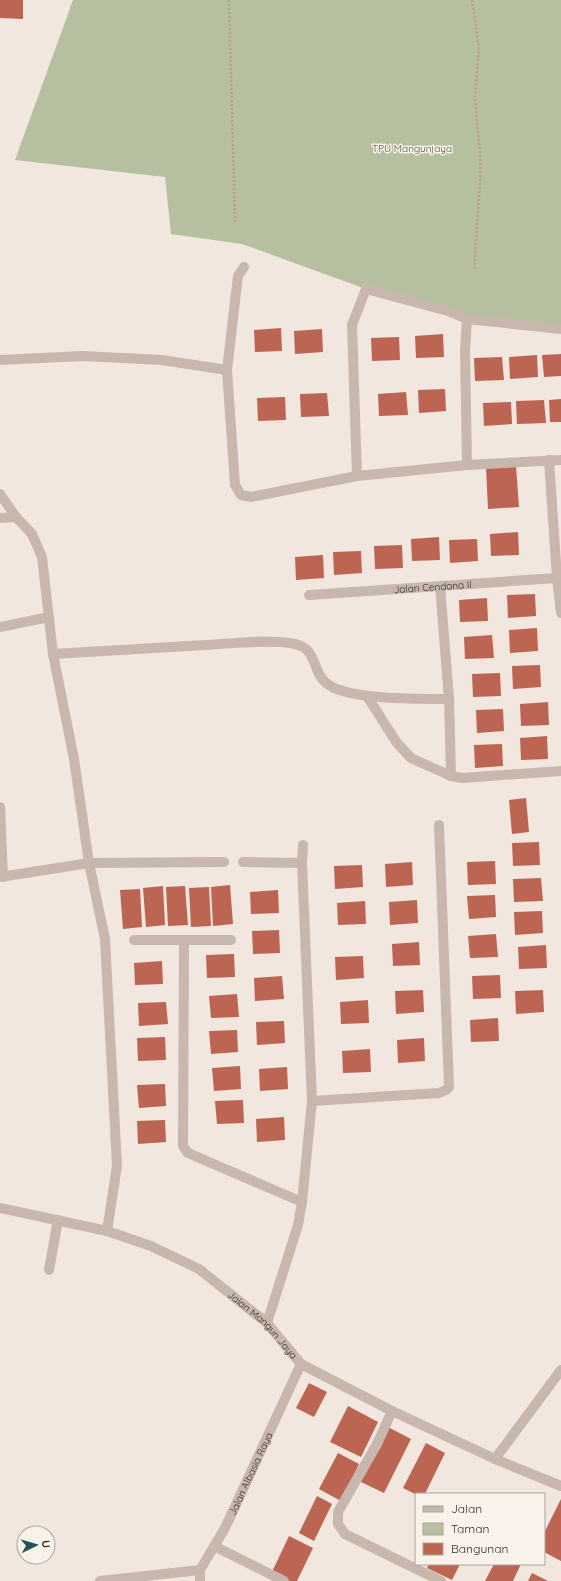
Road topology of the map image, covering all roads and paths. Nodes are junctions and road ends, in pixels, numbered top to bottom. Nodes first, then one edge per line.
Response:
1 (229, 0) edge
2 (472, 0) edge
3 (235, 223) dead end
4 (244, 267) dead end
5 (474, 270) dead end
6 (467, 319) junction
7 (561, 329) edge
8 (0, 360) edge
9 (227, 370) junction
10 (549, 460) junction
11 (561, 460) edge
12 (467, 465) junction
13 (357, 476) junction
14 (0, 494) edge
15 (16, 517) junction
16 (0, 518) edge
17 (557, 578) junction
18 (440, 586) junction
19 (309, 594) dead end
20 (561, 613) edge
21 (49, 617) junction
22 (0, 628) edge
23 (54, 654) junction
24 (367, 696) junction
25 (449, 699) junction
26 (561, 771) edge
27 (451, 776) junction
28 (0, 807) edge
29 (439, 825) dead end
30 (303, 845) dead end
31 (89, 862) junction
32 (224, 862) dead end
33 (243, 862) dead end
34 (302, 863) junction
35 (1, 877) edge
36 (134, 940) dead end
37 (231, 940) dead end
38 (184, 941) junction
39 (312, 1101) junction
40 (302, 1202) junction
41 (0, 1208) edge
42 (58, 1220) junction
43 (106, 1231) junction
44 (49, 1270) dead end
45 (267, 1324) junction
46 (301, 1364) junction
47 (561, 1370) edge
48 (392, 1411) junction
49 (495, 1459) junction
50 (561, 1486) edge
51 (214, 1546) junction
52 (200, 1570) junction
53 (100, 1581) edge
54 (200, 1581) edge
55 (284, 1581) edge
56 (441, 1581) edge

1 - 3 path
2 - 5 path
4 - 9 street
6 - 7 street
6 - 12 street
6 - 13 street
8 - 9 street
9 - 13 street
10 - 11 street
10 - 12 street
10 - 17 street
12 - 13 street
14 - 15 street
15 - 16 street
15 - 21 street
17 - 18 street, Jalan Cendana II
17 - 20 street
18 - 19 street, Jalan Cendana II
18 - 25 street
21 - 22 street
21 - 23 street
23 - 24 street
23 - 31 street
24 - 25 street
24 - 27 street
25 - 27 street
26 - 27 street
28 - 35 street
29 - 39 street
30 - 34 street
31 - 32 street
31 - 35 street
31 - 43 street
33 - 34 street
34 - 39 street
36 - 38 street
37 - 38 street
38 - 40 street
39 - 40 street
40 - 45 street
41 - 42 street, Jalan Mangun Jaya
42 - 43 street, Jalan Mangun Jaya
42 - 44 street
43 - 45 street, Jalan Mangun Jaya
45 - 46 street, Jalan Mangun Jaya
46 - 48 street, Jalan Mangun Jaya
46 - 51 street, Jalan Albasia Raya
47 - 49 street
48 - 49 street, Jalan Mangun Jaya
48 - 56 street
49 - 50 street, Jalan Mangun Jaya
51 - 52 street, Jalan Albasia Raya
51 - 55 street
52 - 53 street
52 - 54 street

